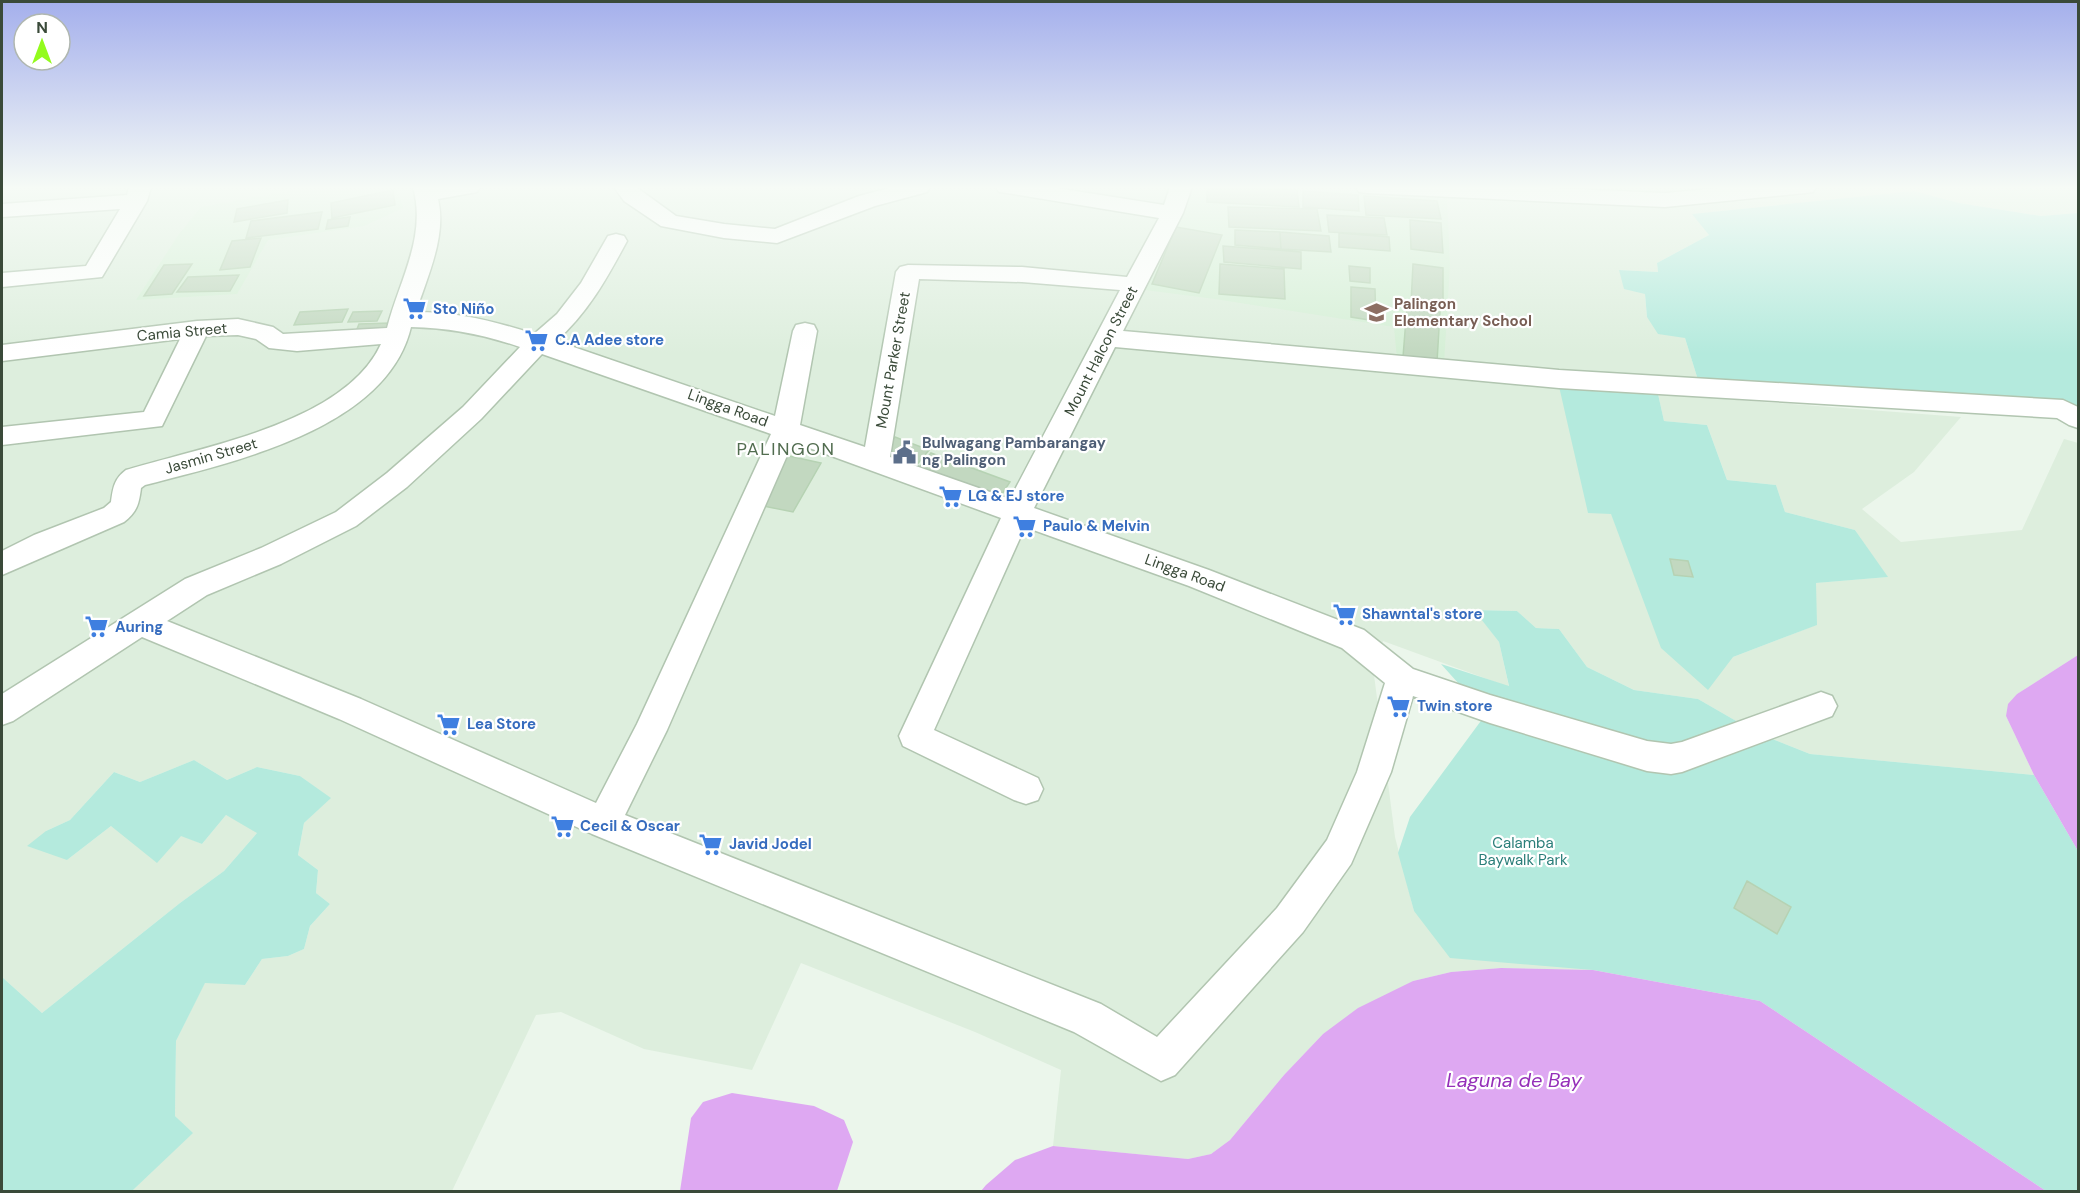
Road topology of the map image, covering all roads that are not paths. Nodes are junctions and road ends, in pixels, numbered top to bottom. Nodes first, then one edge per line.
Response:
1 (111, 243) edge
2 (425, 243) edge
3 (615, 243) edge
4 (1157, 243) edge
5 (2, 280) edge
6 (1136, 285) junction
7 (399, 327) junction
8 (197, 329) junction
9 (805, 331) dead end
10 (1109, 338) junction
11 (536, 345) junction
12 (2, 353) edge
13 (2079, 419) edge
14 (786, 429) junction
15 (2, 436) edge
16 (876, 460) junction
17 (1017, 513) junction
18 (2, 564) edge
19 (138, 622) junction
20 (1401, 679) junction
21 (1821, 706) dead end
22 (2, 711) edge
23 (1026, 789) dead end
24 (604, 823) junction

1 - 5 street
2 - 7 street
3 - 11 street
4 - 6 street, Mount Halcon Street
6 - 10 street, Mount Halcon Street
6 - 16 street, Mount Parker Street
7 - 8 street, Camia Street
7 - 11 street, Lingga Road
7 - 18 street, Jasmin Street
8 - 12 street, Camia Street
8 - 15 street
9 - 14 street
10 - 13 street
10 - 17 street, Mount Halcon Street
11 - 14 street, Lingga Road
11 - 19 street
14 - 16 street, Lingga Road
14 - 24 street
16 - 17 street, Lingga Road
17 - 20 street, Lingga Road
17 - 23 street, Mount Halcon Street
19 - 22 street
19 - 24 street
20 - 21 street
20 - 24 street

